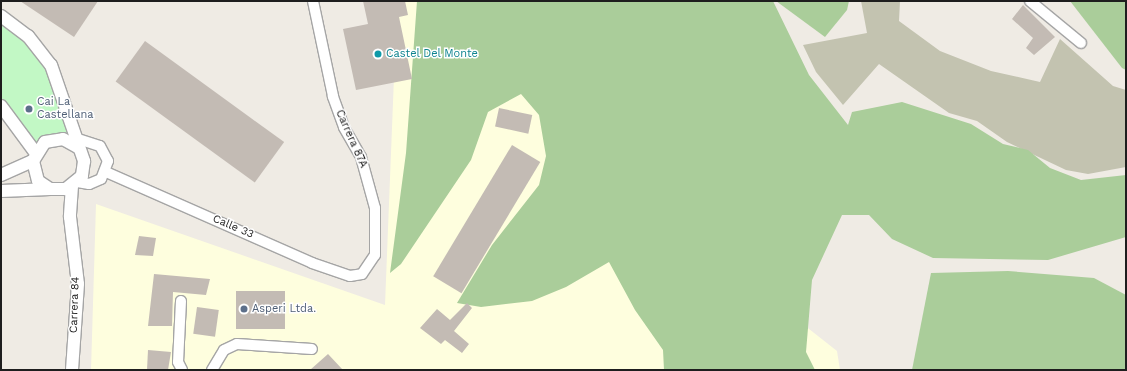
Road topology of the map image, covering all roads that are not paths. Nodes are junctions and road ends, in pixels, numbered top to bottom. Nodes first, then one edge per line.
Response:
1 (313, 1) edge
2 (1030, 1) edge
3 (1, 16) edge
4 (1081, 43) dead end
5 (1, 106) edge
6 (77, 143) junction
7 (34, 156) junction
8 (106, 172) junction
9 (1, 175) edge
10 (75, 184) junction
11 (55, 189) junction
12 (1, 191) edge
13 (70, 217) junction
14 (362, 274) joint
15 (181, 301) dead end
16 (312, 349) dead end
17 (72, 370) edge
18 (182, 370) edge
19 (212, 370) edge

1 - 14 street, Carrera 87A
2 - 4 street
3 - 6 street
5 - 7 street
6 - 7 street
6 - 8 street
6 - 10 street
7 - 9 street
7 - 11 street
8 - 10 street
8 - 14 street, Calle 33
10 - 11 street
10 - 13 street, Carrera 84
11 - 12 street
11 - 13 street, Carrera 84
13 - 17 street, Carrera 84
15 - 18 street
16 - 19 street

